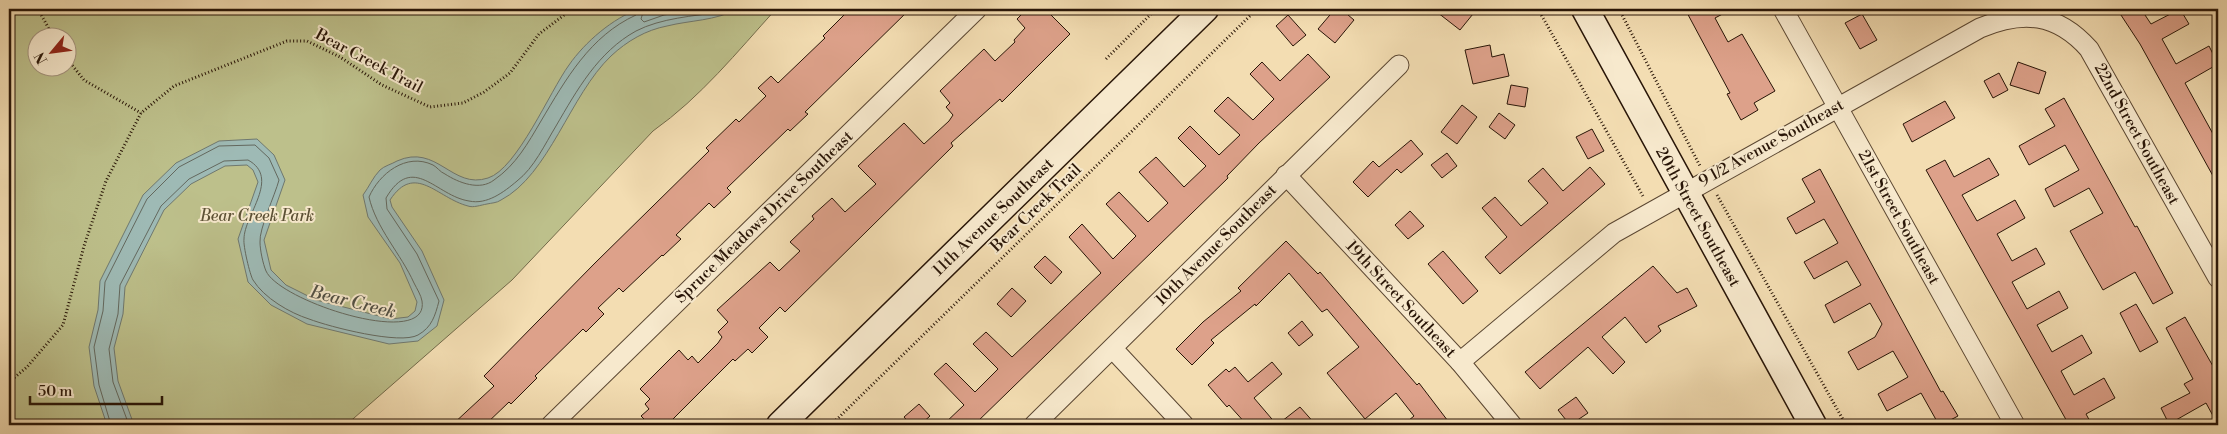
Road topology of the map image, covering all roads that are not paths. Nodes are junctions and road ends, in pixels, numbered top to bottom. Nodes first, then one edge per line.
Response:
1 (977, 9) edge
2 (1205, 9) edge
3 (1585, 9) edge
4 (1783, 9) edge
5 (2032, 16) joint
6 (1399, 65) dead end
7 (1837, 107) junction
8 (1286, 175) junction
9 (1684, 192) junction
10 (2218, 278) edge
11 (1112, 349) junction
12 (1460, 362) junction
13 (551, 425) edge
14 (780, 425) edge
15 (1034, 425) edge
16 (1184, 425) edge
17 (1512, 425) edge
18 (1813, 425) edge
19 (2014, 425) edge

1 - 13 street, Spruce Meadows Drive Southeast
2 - 14 main road, 11th Avenue Southeast
3 - 9 main road, 20th Street Southeast
4 - 7 street, 21st Street Southeast
5 - 7 street, 9 1/2 Avenue Southeast
5 - 10 street, 22nd Street Southeast
6 - 8 street, 10th Avenue Southeast
7 - 9 street, 9 1/2 Avenue Southeast
7 - 19 street, 21st Street Southeast
8 - 11 street, 10th Avenue Southeast
8 - 12 street, 19th Street Southeast
9 - 12 street, 9 1/2 Avenue Southeast
9 - 18 main road, 20th Street Southeast
11 - 15 street, 10th Avenue Southeast
11 - 16 street
12 - 17 street, 19th Street Southeast

